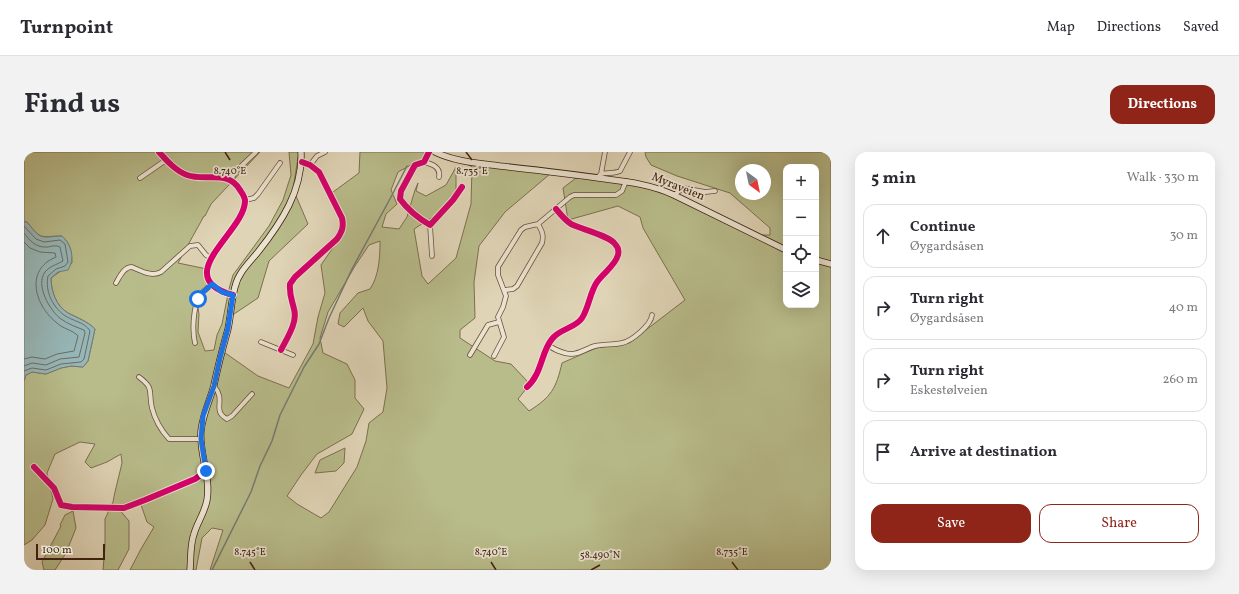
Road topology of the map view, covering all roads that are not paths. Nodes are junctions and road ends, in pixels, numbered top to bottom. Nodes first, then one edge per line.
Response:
1 (159, 152) edge
2 (256, 152) edge
3 (301, 152) edge
4 (325, 152) edge
5 (429, 152) edge
6 (435, 152) edge
7 (605, 152) edge
8 (630, 152) edge
9 (166, 160) junction
10 (302, 162) junction
11 (424, 162) junction
12 (280, 163) dead end
13 (310, 165) junction
14 (599, 176) junction
15 (439, 177) dead end
16 (140, 178) dead end
17 (231, 180) junction
18 (626, 181) junction
19 (462, 187) dead end
20 (715, 191) dead end
21 (674, 195) junction
22 (245, 200) junction
23 (556, 209) junction
24 (538, 224) junction
25 (430, 225) junction
26 (783, 249) edge
27 (432, 256) dead end
28 (211, 258) junction
29 (819, 261) edge
30 (831, 264) edge
31 (116, 283) dead end
32 (212, 284) junction
33 (505, 290) junction
34 (233, 295) junction
35 (652, 315) dead end
36 (499, 322) junction
37 (261, 342) dead end
38 (195, 343) dead end
39 (549, 346) junction
40 (281, 350) junction
41 (293, 355) dead end
42 (470, 355) dead end
43 (494, 356) dead end
44 (139, 377) dead end
45 (214, 386) junction
46 (527, 387) dead end
47 (252, 394) dead end
48 (201, 439) junction
49 (34, 467) dead end
50 (206, 471) junction
51 (190, 570) edge

1 - 9 street
2 - 17 street
3 - 10 main road
4 - 13 street
5 - 11 street
6 - 14 main road, Myraveien
7 - 14 street
8 - 14 street
9 - 16 street
9 - 17 street
10 - 13 street
10 - 34 main road
11 - 15 street
11 - 25 street
12 - 22 street
13 - 40 street
14 - 18 main road, Myraveien
17 - 22 street
18 - 21 main road, Myraveien
18 - 23 street
19 - 25 street
20 - 21 street
21 - 26 main road, Myraveien
22 - 28 street
23 - 24 street
23 - 39 street
24 - 33 street
24 - 33 street
25 - 27 street
28 - 31 street
28 - 32 street
29 - 30 main road
32 - 34 street
32 - 38 street
33 - 36 street
34 - 45 main road
35 - 39 street
36 - 42 street
36 - 43 street
37 - 40 street
39 - 46 street
40 - 41 street
44 - 48 street
45 - 47 street
45 - 48 main road
48 - 50 main road
49 - 50 street
50 - 51 main road

